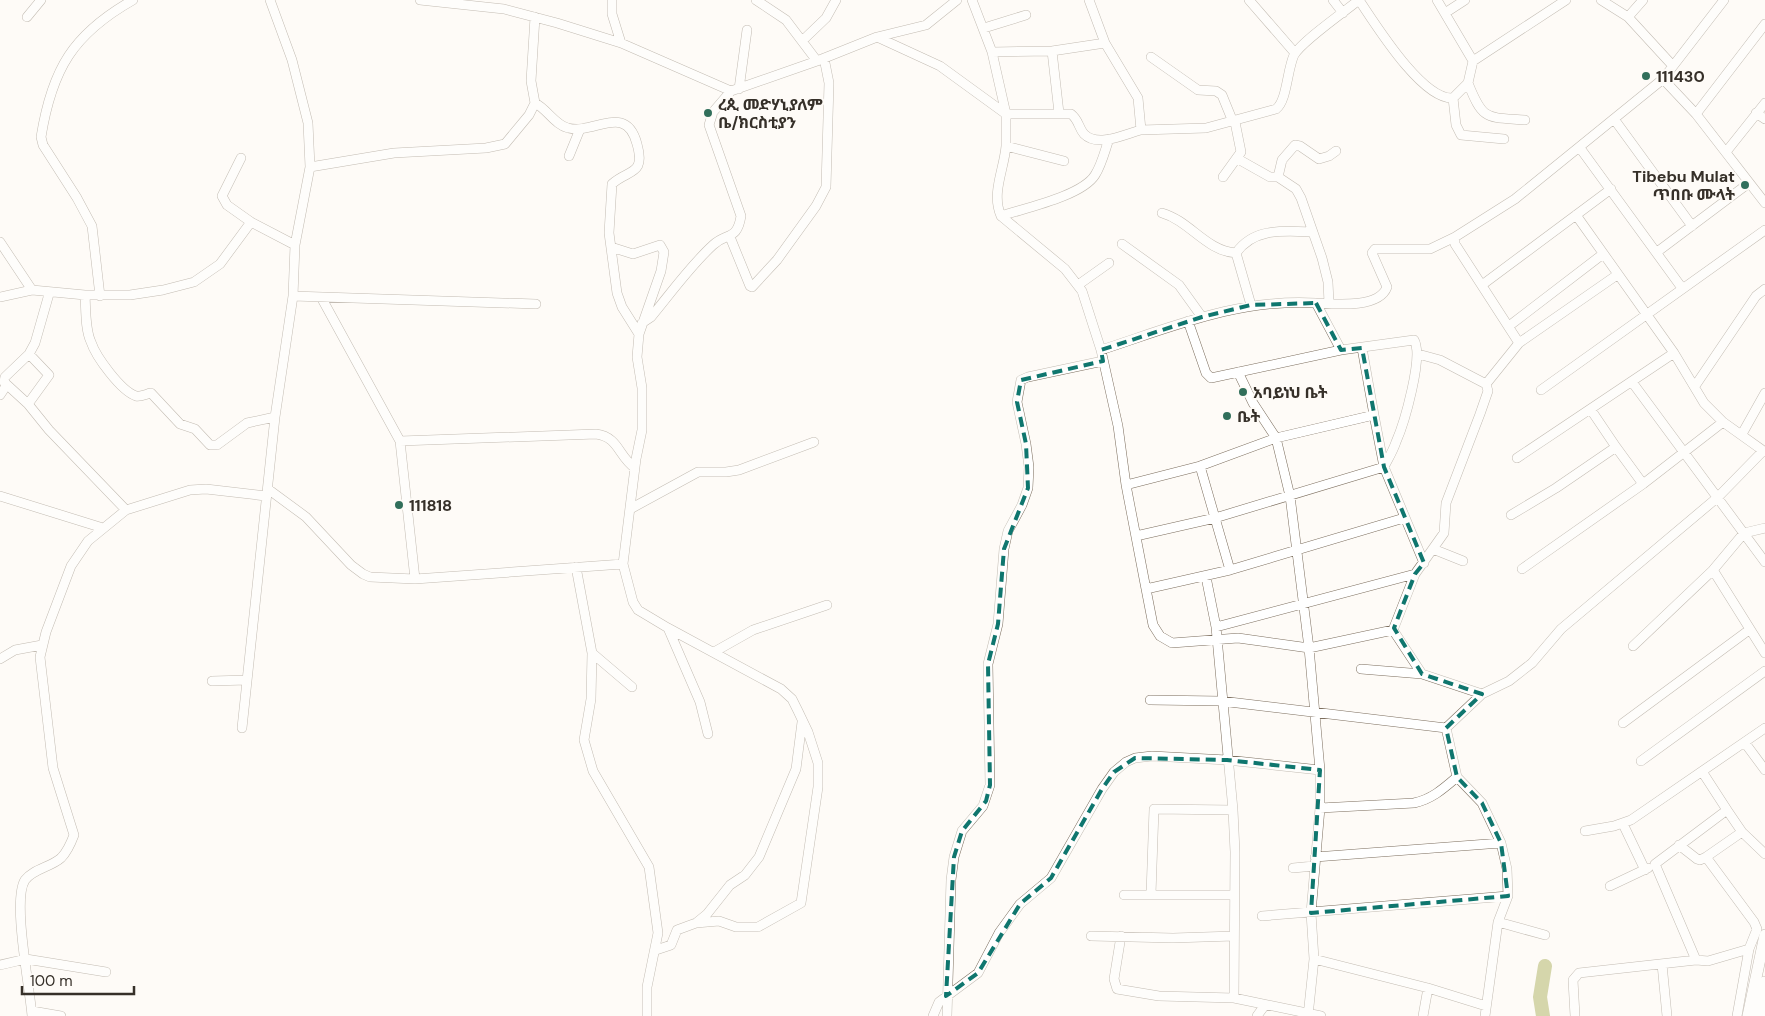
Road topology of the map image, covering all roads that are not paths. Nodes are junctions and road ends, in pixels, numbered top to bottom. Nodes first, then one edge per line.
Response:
1 (41, 0) edge
2 (133, 0) edge
3 (270, 0) edge
4 (420, 0) edge
5 (612, 0) edge
6 (756, 0) edge
7 (836, 0) edge
8 (957, 0) edge
9 (972, 0) edge
10 (1089, 0) edge
11 (1249, 0) edge
12 (1333, 0) edge
13 (1359, 0) edge
14 (1437, 0) edge
15 (1465, 0) edge
16 (1601, 0) edge
17 (1643, 0) edge
18 (1724, 0) edge
19 (1563, 1) edge
20 (1343, 13) junction
21 (1445, 13) junction
22 (1026, 15) dead end
23 (27, 17) dead end
24 (535, 17) junction
25 (1628, 17) junction
26 (1765, 24) edge
27 (984, 28) junction
28 (748, 30) dead end
29 (877, 37) junction
30 (802, 41) junction
31 (621, 43) junction
32 (1105, 43) junction
33 (1052, 51) junction
34 (992, 52) junction
35 (1295, 53) junction
36 (1151, 57) dead end
37 (820, 59) junction
38 (1474, 61) junction
39 (1673, 66) junction
40 (1663, 79) junction
41 (1468, 83) junction
42 (735, 90) junction
43 (1453, 98) junction
44 (535, 103) junction
45 (1765, 103) edge
46 (1060, 113) junction
47 (1006, 114) junction
48 (1696, 114) junction
49 (1756, 114) junction
50 (1614, 119) junction
51 (1525, 120) dead end
52 (1765, 120) edge
53 (1234, 122) junction
54 (580, 129) junction
55 (1142, 130) junction
56 (1109, 139) junction
57 (1504, 139) dead end
58 (1006, 146) junction
59 (1580, 148) junction
60 (1336, 151) dead end
61 (1726, 152) junction
62 (569, 156) dead end
63 (241, 158) dead end
64 (1238, 159) junction
65 (1064, 161) dead end
66 (310, 167) junction
67 (1224, 177) dead end
68 (1278, 177) junction
69 (1750, 183) junction
70 (1611, 190) junction
71 (1765, 203) edge
72 (1162, 213) dead end
73 (1576, 215) junction
74 (1001, 216) junction
75 (251, 222) junction
76 (1692, 226) junction
77 (1765, 230) edge
78 (1313, 232) junction
79 (730, 237) junction
80 (1455, 237) junction
81 (0, 242) edge
82 (1122, 244) dead end
83 (295, 245) junction
84 (611, 247) junction
85 (1657, 252) junction
86 (1236, 253) junction
87 (1603, 254) junction
88 (1110, 264) dead end
89 (1617, 275) junction
90 (1482, 284) junction
91 (1078, 285) junction
92 (1682, 288) junction
93 (1765, 289) edge
94 (32, 290) junction
95 (49, 294) junction
96 (85, 295) junction
97 (100, 296) junction
98 (293, 296) junction
99 (0, 297) edge
100 (321, 297) junction
101 (1316, 303) junction
102 (1329, 303) junction
103 (536, 304) dead end
104 (1251, 305) junction
105 (1646, 313) junction
106 (1202, 317) junction
107 (1188, 321) junction
108 (642, 323) junction
109 (1509, 326) junction
110 (639, 334) junction
111 (1519, 343) junction
112 (1362, 348) junction
113 (1101, 350) junction
114 (1340, 350) junction
115 (1674, 353) junction
116 (29, 354) junction
117 (1418, 354) junction
118 (1103, 361) junction
119 (1238, 372) junction
120 (1632, 382) junction
121 (1486, 384) junction
122 (6, 386) junction
123 (1695, 386) junction
124 (1541, 390) dead end
125 (1765, 393) edge
126 (0, 395) edge
127 (28, 404) junction
128 (1591, 410) junction
129 (1374, 415) junction
130 (275, 417) junction
131 (1723, 422) junction
132 (1742, 434) junction
133 (1276, 438) junction
134 (400, 441) junction
135 (814, 442) dead end
136 (1616, 447) junction
137 (1764, 451) edge
138 (1684, 453) junction
139 (1517, 458) dead end
140 (1200, 466) junction
141 (1384, 467) junction
142 (635, 468) junction
143 (1643, 484) junction
144 (1126, 485) junction
145 (267, 493) junction
146 (0, 496) edge
147 (1290, 496) junction
148 (1718, 497) junction
149 (632, 508) junction
150 (126, 510) junction
151 (1511, 515) dead end
152 (1215, 518) junction
153 (1404, 518) junction
154 (103, 528) junction
155 (1765, 528) edge
156 (1744, 533) junction
157 (1136, 536) junction
158 (1433, 549) junction
159 (1295, 550) junction
160 (1463, 561) dead end
161 (1765, 562) edge
162 (1424, 563) junction
163 (623, 564) junction
164 (576, 568) junction
165 (1522, 568) dead end
166 (1230, 570) junction
167 (1713, 570) junction
168 (1415, 574) junction
169 (1206, 577) junction
170 (415, 579) junction
171 (1146, 589) junction
172 (1304, 603) junction
173 (827, 605) dead end
174 (1216, 627) junction
175 (668, 628) junction
176 (1393, 630) junction
177 (1749, 630) junction
178 (1216, 640) junction
179 (42, 645) junction
180 (1633, 646) dead end
181 (1309, 648) junction
182 (714, 652) junction
183 (592, 653) junction
184 (1765, 653) edge
185 (0, 659) edge
186 (1361, 669) dead end
187 (1765, 671) edge
188 (1422, 674) junction
189 (247, 680) junction
190 (212, 681) dead end
191 (632, 687) dead end
192 (1482, 694) junction
193 (1150, 700) dead end
194 (1222, 701) junction
195 (1316, 714) junction
196 (802, 721) junction
197 (1622, 723) dead end
198 (242, 728) dead end
199 (1446, 728) junction
200 (1765, 728) edge
201 (708, 734) dead end
202 (1745, 743) junction
203 (1227, 760) junction
204 (1641, 761) dead end
205 (1320, 770) junction
206 (1765, 770) edge
207 (1703, 773) junction
208 (1456, 777) junction
209 (1320, 808) junction
210 (1233, 810) junction
211 (1727, 810) junction
212 (1623, 824) junction
213 (1585, 831) dead end
214 (1742, 832) junction
215 (1501, 843) junction
216 (1679, 845) junction
217 (1765, 854) edge
218 (1706, 857) junction
219 (1314, 862) junction
220 (1655, 864) junction
221 (1293, 868) dead end
222 (1645, 870) junction
223 (1610, 886) dead end
224 (1151, 894) junction
225 (1234, 895) junction
226 (1124, 896) dead end
227 (1508, 896) junction
228 (1310, 913) junction
229 (1262, 916) dead end
230 (1498, 922) junction
231 (696, 923) junction
232 (1545, 935) dead end
233 (1765, 935) edge
234 (1091, 936) dead end
235 (1121, 936) junction
236 (1234, 936) junction
237 (1749, 949) junction
238 (656, 950) junction
239 (26, 959) junction
240 (1314, 959) junction
241 (1696, 960) junction
242 (1662, 964) junction
243 (0, 965) edge
244 (106, 972) dead end
245 (1765, 984) edge
246 (1428, 988) junction
247 (946, 996) junction
248 (1234, 998) junction
249 (1265, 1006) junction
250 (1486, 1011) edge
251 (32, 1014) edge
252 (1308, 1014) edge
253 (61, 1016) edge
254 (647, 1016) edge
255 (933, 1016) edge
256 (947, 1016) edge
257 (1257, 1016) edge
258 (1321, 1016) edge
259 (1423, 1016) edge
260 (1575, 1016) edge
261 (1667, 1016) edge
262 (1737, 1016) edge
263 (1748, 1016) edge
264 (1760, 1016) edge

1 - 23 street
2 - 97 street
3 - 66 street
4 - 24 street
5 - 31 street
6 - 30 street
7 - 30 street
8 - 29 street
9 - 27 street
10 - 32 street
11 - 35 street
12 - 20 street
13 - 20 street
13 - 43 street
14 - 21 street
15 - 21 street
16 - 25 street
17 - 25 street
18 - 39 street
19 - 38 street
20 - 35 street
21 - 38 street
22 - 27 street
24 - 31 street
24 - 44 street
25 - 39 street
26 - 48 street
27 - 34 street
28 - 42 street
29 - 37 street
29 - 47 street
30 - 37 street
31 - 42 street
32 - 33 street
32 - 55 street
33 - 34 street
33 - 46 street
34 - 47 street
35 - 53 street
36 - 53 street
37 - 42 street
37 - 79 street
38 - 41 street
39 - 40 street
40 - 48 street
40 - 50 street
41 - 43 street
41 - 51 street
42 - 79 street
43 - 57 street
44 - 54 street
44 - 66 street
45 - 49 street
46 - 47 street
46 - 56 street
47 - 58 street
48 - 61 street
49 - 52 street
49 - 61 street
50 - 59 street
50 - 76 street
53 - 55 street
53 - 64 street
54 - 62 street
54 - 84 street
55 - 56 street
56 - 74 street
58 - 65 street
58 - 74 street
59 - 70 street
59 - 80 street
60 - 68 street
61 - 69 street
63 - 75 street
64 - 67 street
64 - 68 street
66 - 83 street
68 - 78 street
69 - 71 street
69 - 76 street
70 - 73 street
70 - 85 street
72 - 86 street
73 - 87 street
73 - 90 street
74 - 91 street
75 - 83 street
75 - 97 street
76 - 85 street
77 - 92 street
78 - 86 street
78 - 102 street
79 - 108 street
80 - 90 street
80 - 102 street
81 - 94 street
82 - 106 street
83 - 98 street
84 - 108 street
84 - 110 street
85 - 92 street
86 - 104 street
87 - 89 street
87 - 109 street
88 - 91 street
89 - 105 street
89 - 111 street
90 - 109 street
91 - 113 street
92 - 105 street
93 - 123 street
94 - 95 street
94 - 99 street
95 - 96 street
95 - 116 street
96 - 97 street
96 - 130 street
98 - 100 street
98 - 130 street
100 - 103 street
100 - 134 street
101 - 102 street
101 - 104 street
101 - 114 street
104 - 106 street
105 - 115 street
105 - 124 street
106 - 107 street
107 - 113 street
107 - 119 street
108 - 110 street
109 - 111 street
110 - 142 street
111 - 121 street
112 - 114 street
112 - 117 street
112 - 129 street
113 - 118 street
114 - 119 street
115 - 120 street
115 - 123 street
116 - 122 street
116 - 127 street
117 - 121 street
117 - 141 street
118 - 144 street
118 - 247 street
119 - 133 street
120 - 128 street
120 - 138 street
121 - 158 street
122 - 126 street
122 - 127 street
123 - 131 street
125 - 132 street
127 - 150 street
128 - 136 street
128 - 139 street
129 - 133 street
129 - 141 street
130 - 145 street
131 - 132 street
131 - 138 street
132 - 137 street
133 - 140 street
133 - 147 street
134 - 142 street
134 - 170 street
135 - 149 street
136 - 143 street
136 - 151 street
137 - 148 street
138 - 143 street
138 - 148 street
140 - 144 street
140 - 152 street
141 - 147 street
141 - 153 street
142 - 149 street
143 - 165 street
144 - 157 street
145 - 150 street
145 - 170 street
145 - 189 street
146 - 154 street
147 - 152 street
147 - 159 street
148 - 156 street
148 - 192 street
149 - 163 street
150 - 154 street
152 - 157 street
152 - 166 street
153 - 159 street
153 - 162 street
154 - 179 street
155 - 156 street
156 - 161 street
156 - 167 street
157 - 171 street
158 - 160 street
158 - 162 street
159 - 166 street
159 - 172 street
162 - 168 street
163 - 164 street
163 - 175 street
164 - 170 street
164 - 183 street
166 - 169 street
167 - 177 street
167 - 180 street
168 - 172 street
168 - 176 street
169 - 171 street
169 - 174 street
171 - 178 street
172 - 174 street
172 - 181 street
173 - 182 street
174 - 178 street
175 - 182 street
175 - 201 street
176 - 181 street
176 - 188 street
177 - 184 street
177 - 197 street
178 - 181 street
178 - 194 street
179 - 185 street
179 - 239 street
181 - 195 street
182 - 196 street
183 - 191 street
183 - 238 street
186 - 188 street
187 - 204 street
188 - 192 street
189 - 190 street
189 - 198 street
192 - 199 street
193 - 194 street
194 - 195 street
194 - 203 street
195 - 199 street
195 - 205 street
196 - 231 street
196 - 231 street
199 - 208 street
200 - 202 street
202 - 206 street
202 - 207 street
203 - 205 street
203 - 210 street
203 - 247 street
205 - 209 street
207 - 211 street
207 - 212 street
208 - 209 street
208 - 215 street
209 - 219 street
210 - 224 street
210 - 225 street
211 - 214 street
211 - 216 street
212 - 213 street
212 - 222 street
214 - 217 street
214 - 218 street
215 - 219 street
215 - 227 street
216 - 218 street
216 - 220 street
218 - 237 street
219 - 221 street
219 - 228 street
220 - 222 street
220 - 241 street
222 - 223 street
224 - 225 street
224 - 226 street
225 - 236 street
227 - 228 street
227 - 230 street
228 - 229 street
228 - 240 street
230 - 232 street
230 - 250 street
231 - 238 street
233 - 263 street
234 - 235 street
235 - 236 street
235 - 248 street
236 - 248 street
237 - 241 street
237 - 262 street
238 - 254 street
239 - 243 street
239 - 244 street
239 - 251 street
240 - 246 street
240 - 252 street
241 - 242 street
242 - 260 street
242 - 261 street
245 - 264 highway
246 - 250 street
246 - 259 street
247 - 255 street
247 - 256 street
248 - 249 street
249 - 252 street
249 - 257 street
251 - 253 street
252 - 258 street

